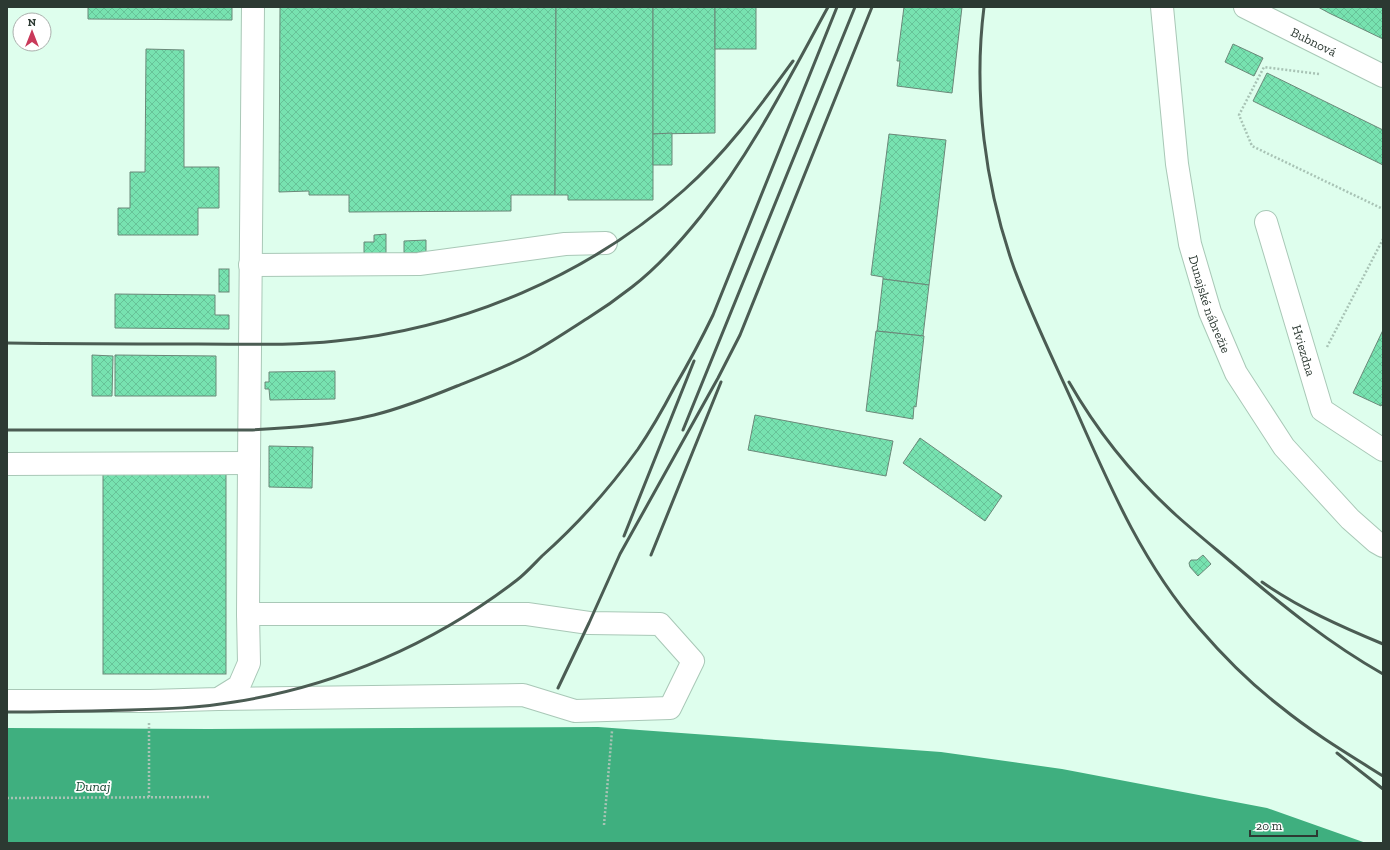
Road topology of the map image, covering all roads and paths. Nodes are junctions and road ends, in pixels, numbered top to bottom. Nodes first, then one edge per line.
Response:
1 (253, 7) edge
2 (1162, 7) edge
3 (1245, 7) edge
4 (1319, 74) dead end
5 (1383, 76) edge
6 (1383, 209) edge
7 (1266, 222) dead end
8 (1383, 239) edge
9 (606, 243) dead end
10 (250, 265) junction
11 (1312, 376) junction
12 (1383, 450) edge
13 (248, 463) junction
14 (7, 464) edge
15 (1380, 540) edge
16 (248, 614) junction
17 (218, 699) junction
18 (7, 701) edge
19 (150, 701) junction
20 (614, 709) junction
21 (149, 797) junction
22 (210, 797) dead end
23 (7, 798) edge
24 (604, 825) dead end

1 - 10 street
2 - 15 street, Dunajské nábrežie
3 - 5 street, Bubnová
4 - 6 path
7 - 11 street, Hviezdna
8 - 11 path
9 - 10 street
10 - 13 street
11 - 12 street, Hviezdna
13 - 14 street
13 - 16 street
16 - 17 street
16 - 20 street
17 - 19 street
17 - 20 street
18 - 19 street
19 - 21 path
20 - 24 path
21 - 22 path
21 - 23 path

